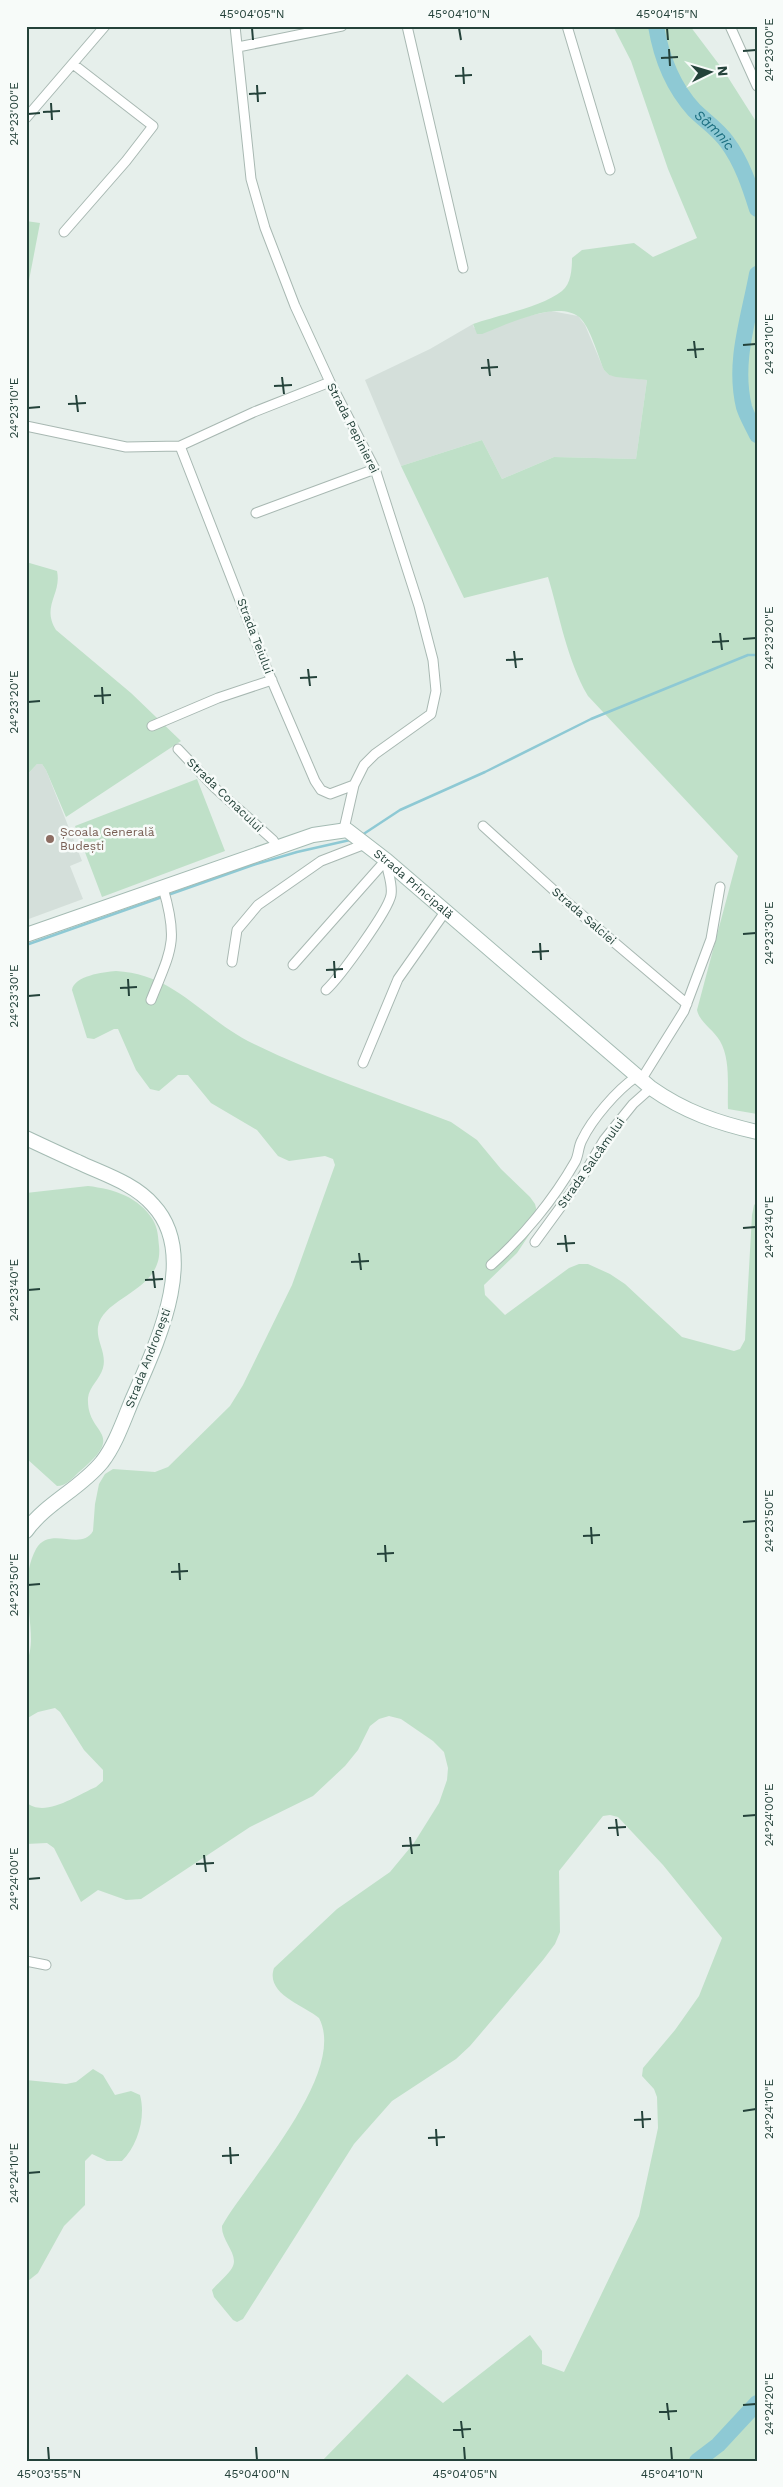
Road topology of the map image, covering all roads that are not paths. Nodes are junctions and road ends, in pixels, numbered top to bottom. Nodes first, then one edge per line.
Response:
1 (105, 26) edge
2 (236, 26) edge
3 (342, 26) edge
4 (407, 26) edge
5 (567, 26) edge
6 (730, 26) edge
7 (238, 47) junction
8 (73, 64) junction
9 (757, 86) edge
10 (26, 118) edge
11 (610, 170) dead end
12 (64, 232) dead end
13 (463, 268) dead end
14 (330, 382) junction
15 (26, 426) edge
16 (180, 446) junction
17 (375, 469) junction
18 (256, 513) dead end
19 (272, 680) junction
20 (152, 726) dead end
21 (178, 749) dead end
22 (354, 785) junction
23 (483, 826) dead end
24 (347, 830) junction
25 (364, 842) junction
26 (275, 844) junction
27 (386, 860) junction
28 (720, 887) dead end
29 (165, 893) junction
30 (445, 912) junction
31 (26, 935) edge
32 (232, 962) dead end
33 (293, 966) dead end
34 (326, 990) dead end
35 (151, 1000) dead end
36 (687, 1004) junction
37 (363, 1063) dead end
38 (643, 1082) junction
39 (755, 1132) edge
40 (26, 1138) edge
41 (535, 1242) dead end
42 (492, 1265) dead end
43 (26, 1531) edge
44 (26, 1961) edge
45 (46, 1965) dead end

1 - 8 street
2 - 7 street, Strada Pepinierei
3 - 7 street
4 - 13 street
5 - 11 street
6 - 9 street
7 - 14 street, Strada Pepinierei
8 - 10 street
8 - 12 street
14 - 16 street
14 - 17 street, Strada Pepinierei
15 - 16 street
16 - 19 street, Strada Teiului
17 - 18 street
17 - 22 street, Strada Pepinierei
19 - 20 street
19 - 22 street, Strada Teiului
21 - 26 street, Strada Conacului
22 - 24 street, Strada Pepinierei
23 - 36 street, Strada Salciei
24 - 25 main road, Strada Principală
24 - 26 main road
25 - 27 main road, Strada Principală
25 - 32 street
26 - 29 main road
27 - 30 main road, Strada Principală
27 - 33 street
27 - 34 street
28 - 36 street
29 - 31 main road
29 - 35 street
30 - 37 street
30 - 38 main road, Strada Principală
36 - 38 street
38 - 39 main road, Strada Principală
38 - 41 street, Strada Salcâmului
38 - 42 street
40 - 43 main road, Strada Andronești
44 - 45 street

